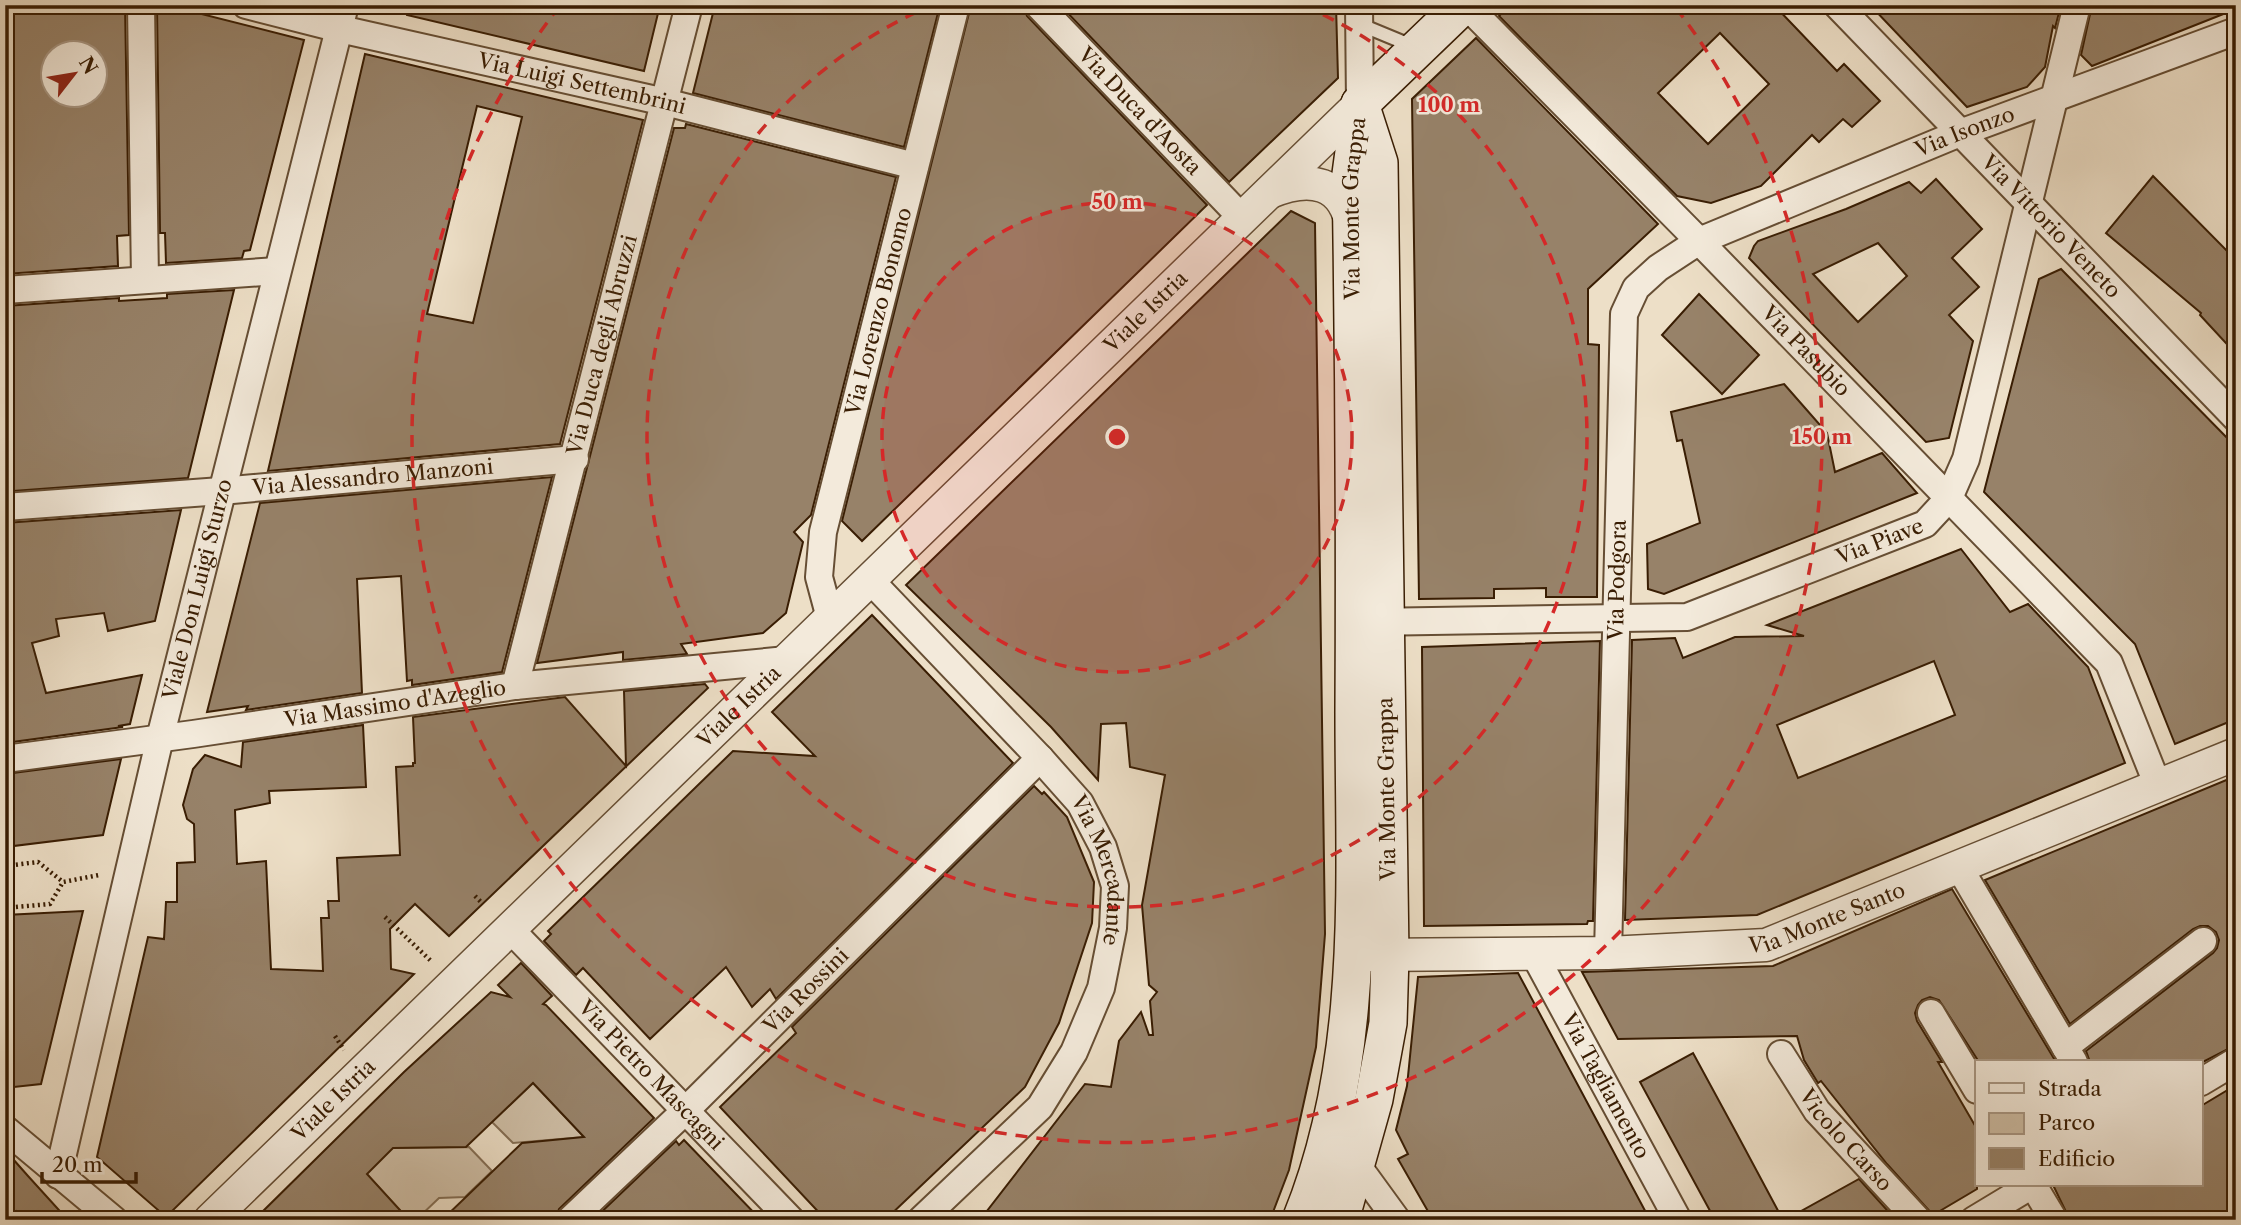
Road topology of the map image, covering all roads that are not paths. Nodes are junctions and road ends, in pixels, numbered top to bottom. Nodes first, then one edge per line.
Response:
1 (141, 5) edge
2 (246, 5) edge
3 (689, 5) edge
4 (956, 5) edge
5 (1038, 5) edge
6 (1837, 5) edge
7 (2077, 5) edge
8 (1453, 6) edge
9 (1359, 15) edge
10 (342, 17) edge
11 (1424, 24) dead end
12 (2236, 31) edge
13 (1405, 43) junction
14 (2053, 99) junction
15 (664, 102) junction
16 (1360, 104) junction
17 (1960, 133) junction
18 (915, 166) junction
19 (1269, 193) junction
20 (2030, 204) junction
21 (1242, 218) junction
22 (1352, 228) junction
23 (1699, 241) junction
24 (277, 271) junction
25 (145, 280) junction
26 (5, 290) edge
27 (2236, 418) edge
28 (575, 459) junction
29 (220, 491) junction
30 (1949, 499) junction
31 (5, 507) edge
32 (870, 580) junction
33 (830, 618) junction
34 (1617, 619) junction
35 (1369, 622) junction
36 (787, 660) junction
37 (515, 686) junction
38 (160, 738) junction
39 (2236, 754) edge
40 (1040, 758) junction
41 (5, 759) edge
42 (2158, 786) junction
43 (1959, 867) junction
44 (510, 929) junction
45 (2203, 941) dead end
46 (1608, 953) junction
47 (1534, 954) junction
48 (1354, 955) junction
49 (1390, 956) junction
50 (1930, 1013) dead end
51 (1780, 1054) dead end
52 (2070, 1055) edge
53 (2236, 1061) edge
54 (2202, 1081) edge
55 (1975, 1087) edge
56 (685, 1111) junction
57 (5, 1129) edge
58 (1357, 1165) junction
59 (58, 1175) junction
60 (2030, 1186) edge
61 (2033, 1186) edge
62 (114, 1220) edge
63 (210, 1220) edge
64 (570, 1220) edge
65 (791, 1220) edge
66 (921, 1220) edge
67 (1301, 1220) edge
68 (1340, 1220) edge
69 (1397, 1220) edge
70 (1678, 1220) edge
71 (1918, 1220) edge
72 (1974, 1220) edge
73 (2054, 1220) edge

1 - 25 street
2 - 10 street, Via Luigi Settembrini
3 - 15 street, Via Duca degli Abruzzi
4 - 18 street, Via Lorenzo Bonomo
5 - 21 street, Via Duca d'Aosta
6 - 17 street, Via Vittorio Veneto
7 - 14 street, Via Piave
8 - 16 main road, Viale Istria
8 - 23 street, Via Pasubio
9 - 13 lane
9 - 16 street
10 - 15 street, Via Luigi Settembrini
10 - 24 street, Viale Don Luigi Sturzo
11 - 13 lane, Viale Istria
12 - 14 street, Via Isonzo
13 - 16 lane, Viale Istria
14 - 17 street, Via Isonzo
14 - 20 street, Via Piave
15 - 18 street, Via Luigi Settembrini
15 - 28 street, Via Duca degli Abruzzi
16 - 19 street, Viale Istria
16 - 22 main road, Via Monte Grappa
16 - 35 main road, Via Monte Grappa
17 - 20 street, Via Vittorio Veneto
17 - 23 street, Via Isonzo
18 - 33 street, Via Lorenzo Bonomo
19 - 21 street, Viale Istria
19 - 22 street, Viale Istria
20 - 27 street, Via Vittorio Veneto
20 - 30 street, Via Piave
21 - 32 street, Viale Istria
22 - 35 main road, Via Monte Grappa
23 - 30 street, Via Pasubio
23 - 34 street, Via Podgora
24 - 25 street
24 - 29 street, Viale Don Luigi Sturzo
25 - 26 street
28 - 29 street, Via Alessandro Manzoni
28 - 37 street, Via Duca degli Abruzzi
29 - 31 street, Via Alessandro Manzoni
29 - 38 street, Viale Don Luigi Sturzo
30 - 34 street, Via Piave
30 - 42 street, Via Pasubio
32 - 33 street, Viale Istria
32 - 40 street, Via Mercadante
33 - 36 street, Viale Istria
34 - 35 street, Via Piave
34 - 46 street, Via Podgora
35 - 48 main road, Via Monte Grappa
35 - 49 main road, Via Monte Grappa
36 - 37 street, Via Massimo d'Azeglio
36 - 44 street, Viale Istria
37 - 38 street, Via Massimo d'Azeglio
38 - 41 street, Via Massimo d'Azeglio
38 - 59 street, Viale Don Luigi Sturzo
39 - 42 street, Via Monte Santo
40 - 56 street, Via Rossini
40 - 66 street, Via Mercadante
42 - 43 street, Via Monte Santo
43 - 46 street, Via Monte Santo
43 - 52 street
44 - 56 street, Via Pietro Mascagni
44 - 63 street, Viale Istria
45 - 52 street
46 - 47 street, Via Monte Santo
47 - 49 street, Via Monte Santo
47 - 70 street, Via Tagliamento
48 - 49 street
48 - 67 main road, Via Monte Grappa
49 - 58 main road, Via Monte Grappa
50 - 55 street
51 - 71 street, Vicolo Carso
53 - 54 street
56 - 64 street, Via Rossini
56 - 65 street, Via Pietro Mascagni
57 - 59 street
58 - 68 main road, Via Monte Grappa
58 - 69 street
59 - 62 street
60 - 72 street
61 - 73 street

